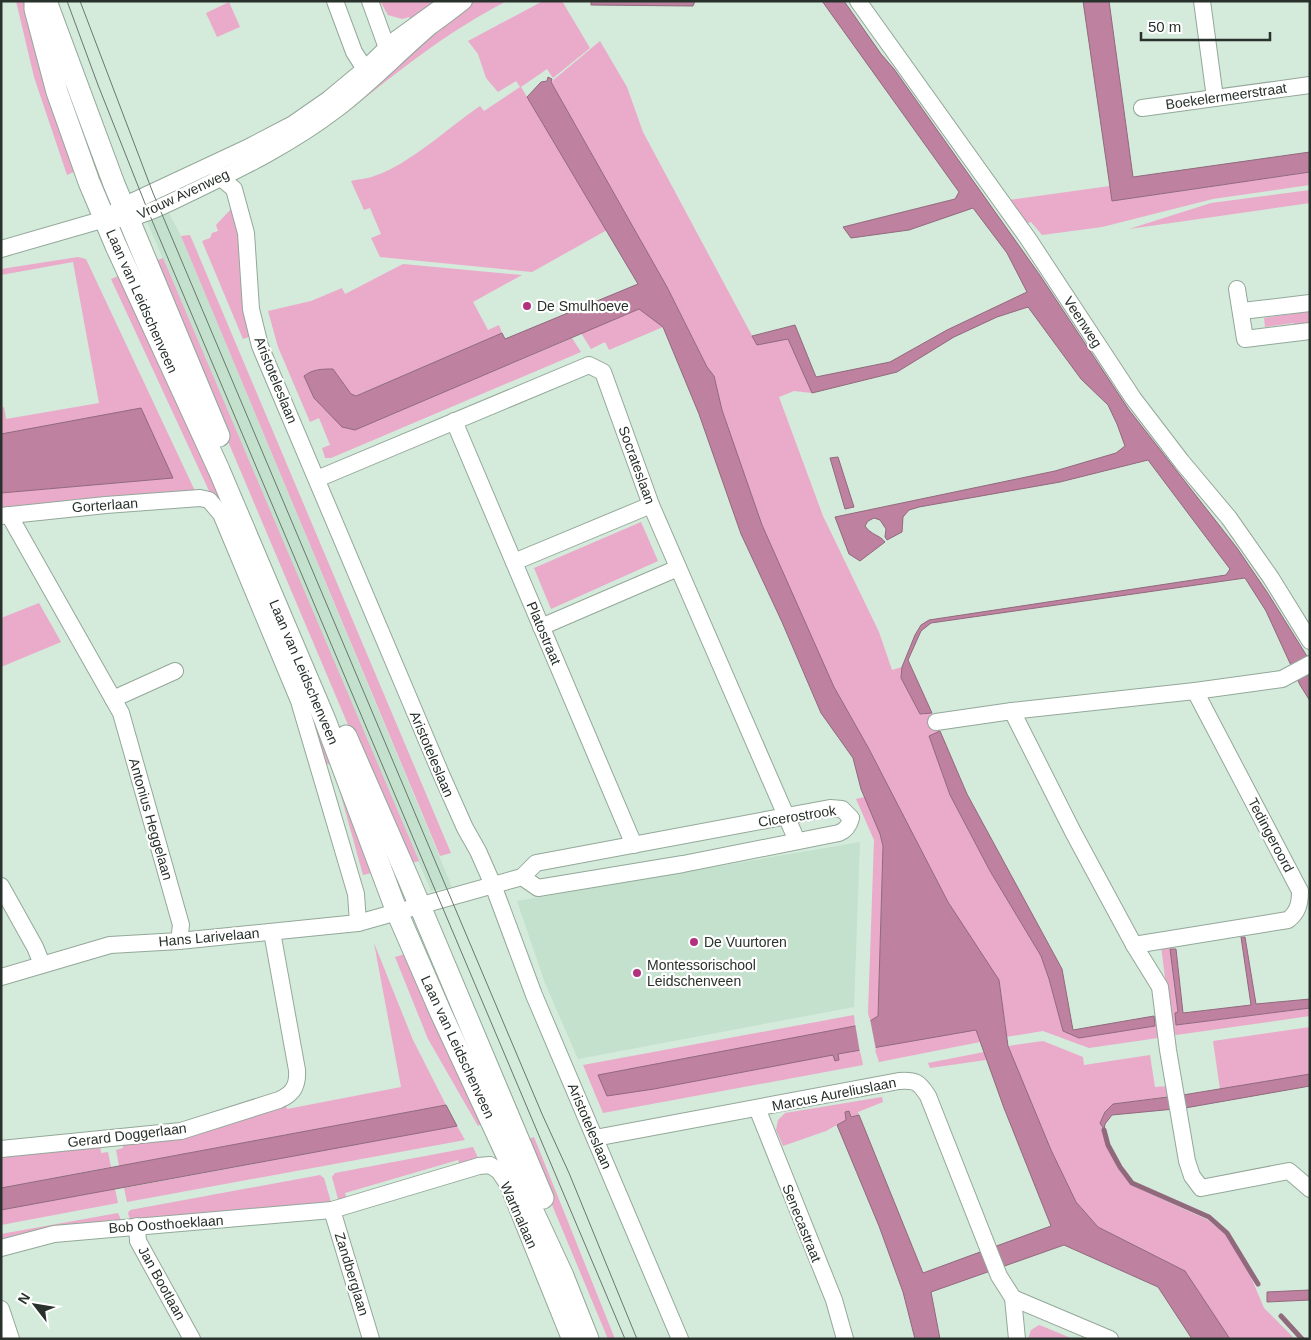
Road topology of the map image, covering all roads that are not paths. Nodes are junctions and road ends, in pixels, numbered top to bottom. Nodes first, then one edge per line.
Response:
1 (35, 1) edge
2 (46, 1) edge
3 (335, 1) edge
4 (370, 1) edge
5 (448, 1) edge
6 (464, 1) edge
7 (858, 1) edge
8 (1202, 1) edge
9 (388, 48) junction
10 (365, 69) junction
11 (385, 69) junction
12 (1310, 85) edge
13 (1215, 98) junction
14 (1142, 108) dead end
15 (217, 171) junction
16 (126, 213) junction
17 (105, 219) junction
18 (1, 249) edge
19 (1237, 289) dead end
20 (1310, 303) edge
21 (1242, 311) junction
22 (1310, 331) edge
23 (454, 421) junction
24 (317, 479) junction
25 (651, 505) junction
26 (5, 515) edge
27 (514, 562) junction
28 (678, 568) junction
29 (541, 627) junction
30 (1310, 641) edge
31 (1310, 664) edge
32 (176, 671) dead end
33 (1194, 691) junction
34 (113, 700) junction
35 (1012, 712) junction
36 (936, 722) dead end
37 (787, 816) junction
38 (797, 841) junction
39 (634, 845) junction
40 (522, 877) junction
41 (1, 886) edge
42 (493, 886) junction
43 (419, 906) junction
44 (397, 912) junction
45 (358, 923) junction
46 (272, 932) junction
47 (179, 941) junction
48 (1134, 945) junction
49 (42, 964) junction
50 (1, 976) edge
51 (757, 1108) junction
52 (595, 1138) junction
53 (1, 1149) edge
54 (1310, 1189) edge
55 (332, 1210) junction
56 (137, 1226) junction
57 (1, 1248) edge
58 (1013, 1298) junction
59 (1, 1309) edge
60 (11, 1339) edge
61 (192, 1339) edge
62 (371, 1339) edge
63 (570, 1339) edge
64 (588, 1339) edge
65 (601, 1339) edge
66 (680, 1339) edge
67 (845, 1339) edge
68 (1016, 1339) edge
69 (1110, 1339) edge

1 - 17 street, Laan van Leidschenveen
2 - 16 street, Laan van Leidschenveen
3 - 10 street
4 - 9 street
5 - 9 street, Vrouw Avenweg
6 - 11 street, Vrouw Avenweg
7 - 30 street, Veenweg
8 - 13 street
9 - 10 street, Vrouw Avenweg
9 - 11 street
10 - 11 street
10 - 15 street, Vrouw Avenweg
11 - 15 street, Vrouw Avenweg
12 - 13 street, Boekelermeerstraat
13 - 14 street, Boekelermeerstraat
15 - 16 street, Vrouw Avenweg
15 - 24 street, Aristoteleslaan
16 - 17 street, Vrouw Avenweg
16 - 43 street, Laan van Leidschenveen
17 - 18 street, Vrouw Avenweg
17 - 44 street, Laan van Leidschenveen
19 - 21 street
20 - 21 street
21 - 22 street
23 - 24 street, Socrateslaan
23 - 25 street, Socrateslaan
23 - 27 street, Platostraat
24 - 42 street, Aristoteleslaan
25 - 27 street
25 - 28 street, Socrateslaan
26 - 34 street, Antonius Heggelaan
26 - 45 street, Gorterlaan
27 - 29 street, Platostraat
28 - 29 street
28 - 37 street, Socrateslaan
29 - 39 street, Platostraat
31 - 33 street
32 - 34 street
33 - 35 street
33 - 48 street, Tedingeroord
34 - 47 street, Antonius Heggelaan
35 - 36 street
35 - 48 street
37 - 38 street, Socrateslaan
37 - 38 street, Cicerostrook
37 - 39 street, Cicerostrook
38 - 40 street, Cicerostrook
39 - 40 street, Cicerostrook
40 - 42 street, Cicerostrook
41 - 49 street
42 - 43 street, Cicerostrook
42 - 52 street, Aristoteleslaan
43 - 44 street, Hans Larivelaan
43 - 65 street, Laan van Leidschenveen
44 - 45 street, Hans Larivelaan
44 - 64 street, Laan van Leidschenveen
45 - 46 street, Hans Larivelaan
46 - 47 street, Hans Larivelaan
46 - 53 street, Gerard Doggerlaan
47 - 49 street, Hans Larivelaan
48 - 54 street
49 - 50 street, Hans Larivelaan
51 - 52 street, Marcus Aureliuslaan
51 - 58 street, Marcus Aureliuslaan
51 - 67 street, Senecastraat
52 - 66 street, Aristoteleslaan
55 - 56 street, Bob Oosthoeklaan
55 - 62 street, Zandberglaan
55 - 63 street, Wartnalaan
56 - 57 street, Bob Oosthoeklaan
56 - 61 street, Jan Bootlaan
58 - 68 street, Marcus Aureliuslaan
58 - 69 street
59 - 60 street

